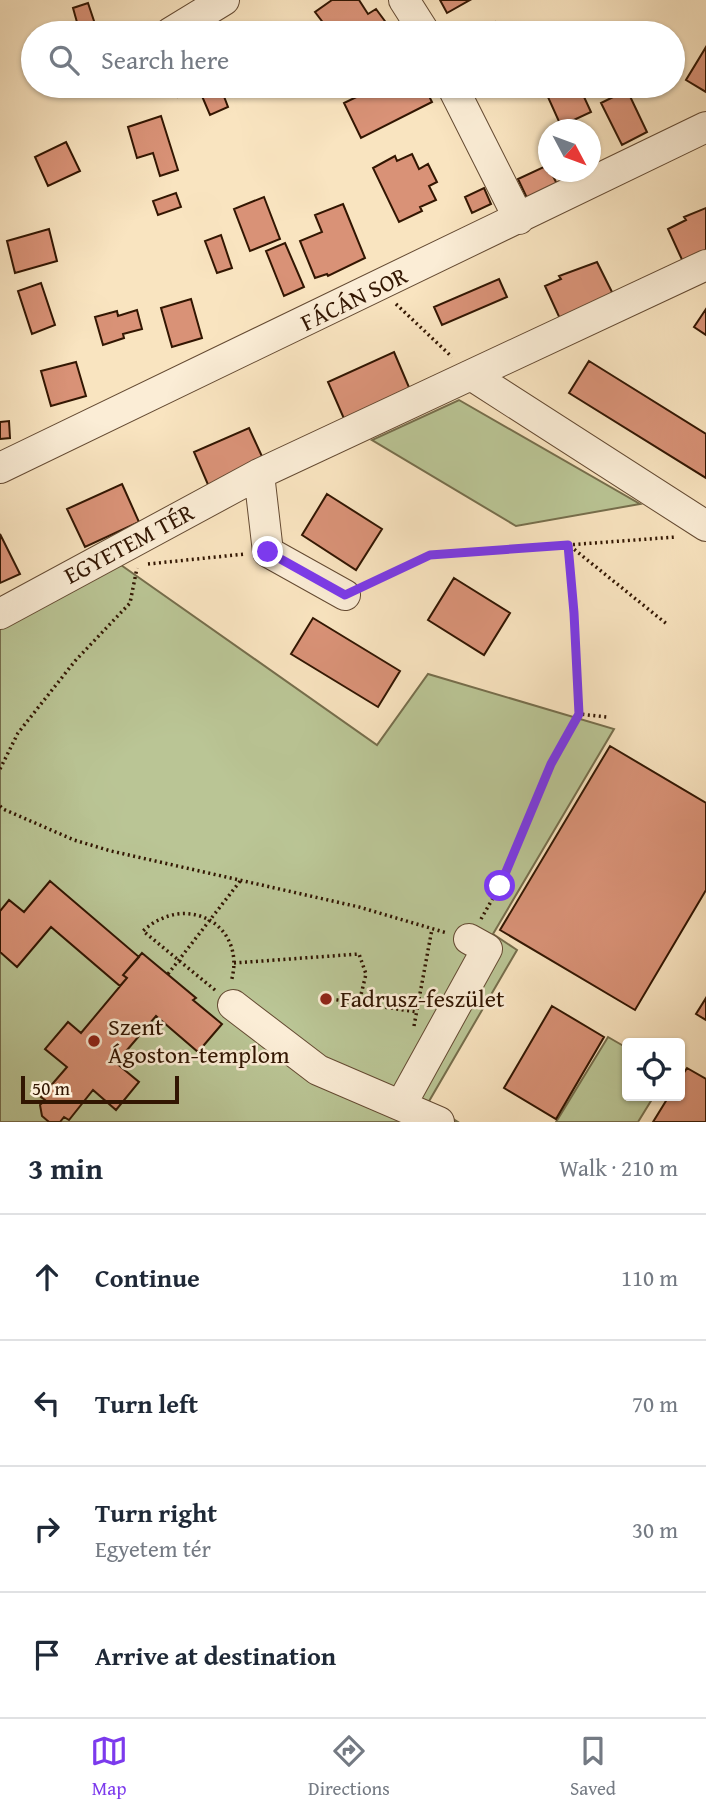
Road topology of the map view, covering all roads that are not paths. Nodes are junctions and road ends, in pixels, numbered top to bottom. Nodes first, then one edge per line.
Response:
1 (224, 0) edge
2 (404, 0) edge
3 (190, 21) edge
4 (417, 21) edge
5 (458, 98) edge
6 (706, 127) edge
7 (519, 219) junction
8 (706, 265) edge
9 (471, 375) junction
10 (0, 468) edge
11 (259, 474) junction
12 (706, 526) edge
13 (345, 595) road end
14 (0, 614) edge
15 (469, 939) road end
16 (228, 1001) road end
17 (401, 1105) junction
18 (439, 1122) edge

1 - 3 street
2 - 4 street
5 - 7 street
6 - 7 street, FÁCÁN SOR
7 - 10 street, FÁCÁN SOR
8 - 9 street, EGYETEM TÉR
9 - 11 street, EGYETEM TÉR
9 - 12 street
11 - 13 street
11 - 14 street, EGYETEM TÉR
15 - 17 street
16 - 17 street
17 - 18 street

